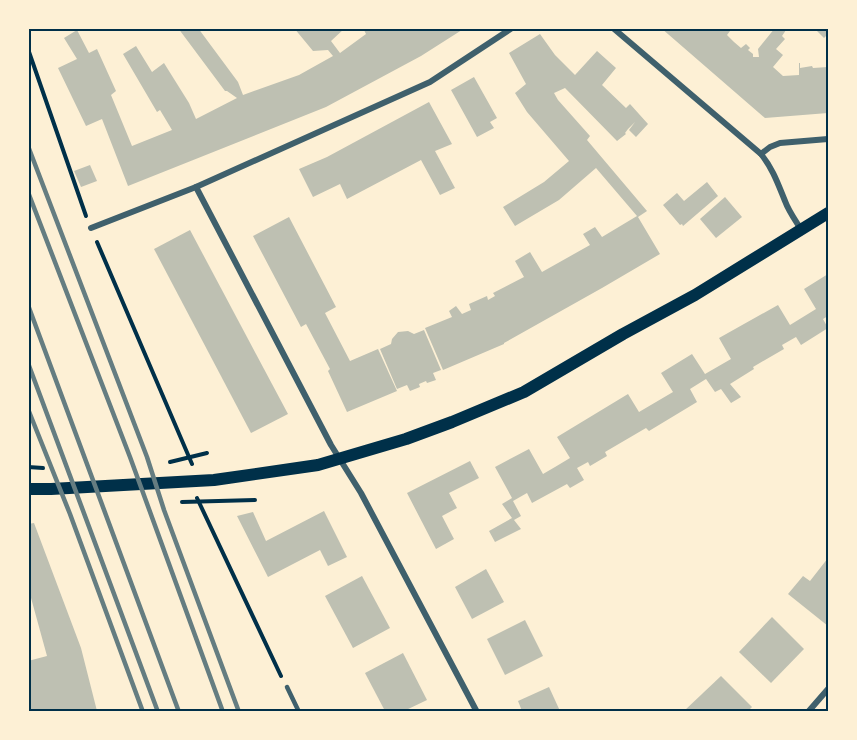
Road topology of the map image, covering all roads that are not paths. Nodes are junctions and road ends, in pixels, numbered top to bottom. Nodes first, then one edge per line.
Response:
1 (512, 28) edge
2 (613, 28) edge
3 (828, 139) edge
4 (761, 154) junction
5 (196, 187) junction
6 (828, 213) edge
7 (91, 228) road end
8 (801, 231) junction
9 (341, 459) junction
10 (28, 489) edge
11 (287, 687) road end
12 (828, 689) edge
13 (299, 711) edge
14 (477, 711) edge
15 (808, 711) edge

1 - 5 street
2 - 4 street
3 - 4 street
4 - 8 street
5 - 7 street
5 - 9 street
6 - 8 main road
8 - 9 main road
9 - 10 main road
9 - 14 street
11 - 13 lane
12 - 15 street

